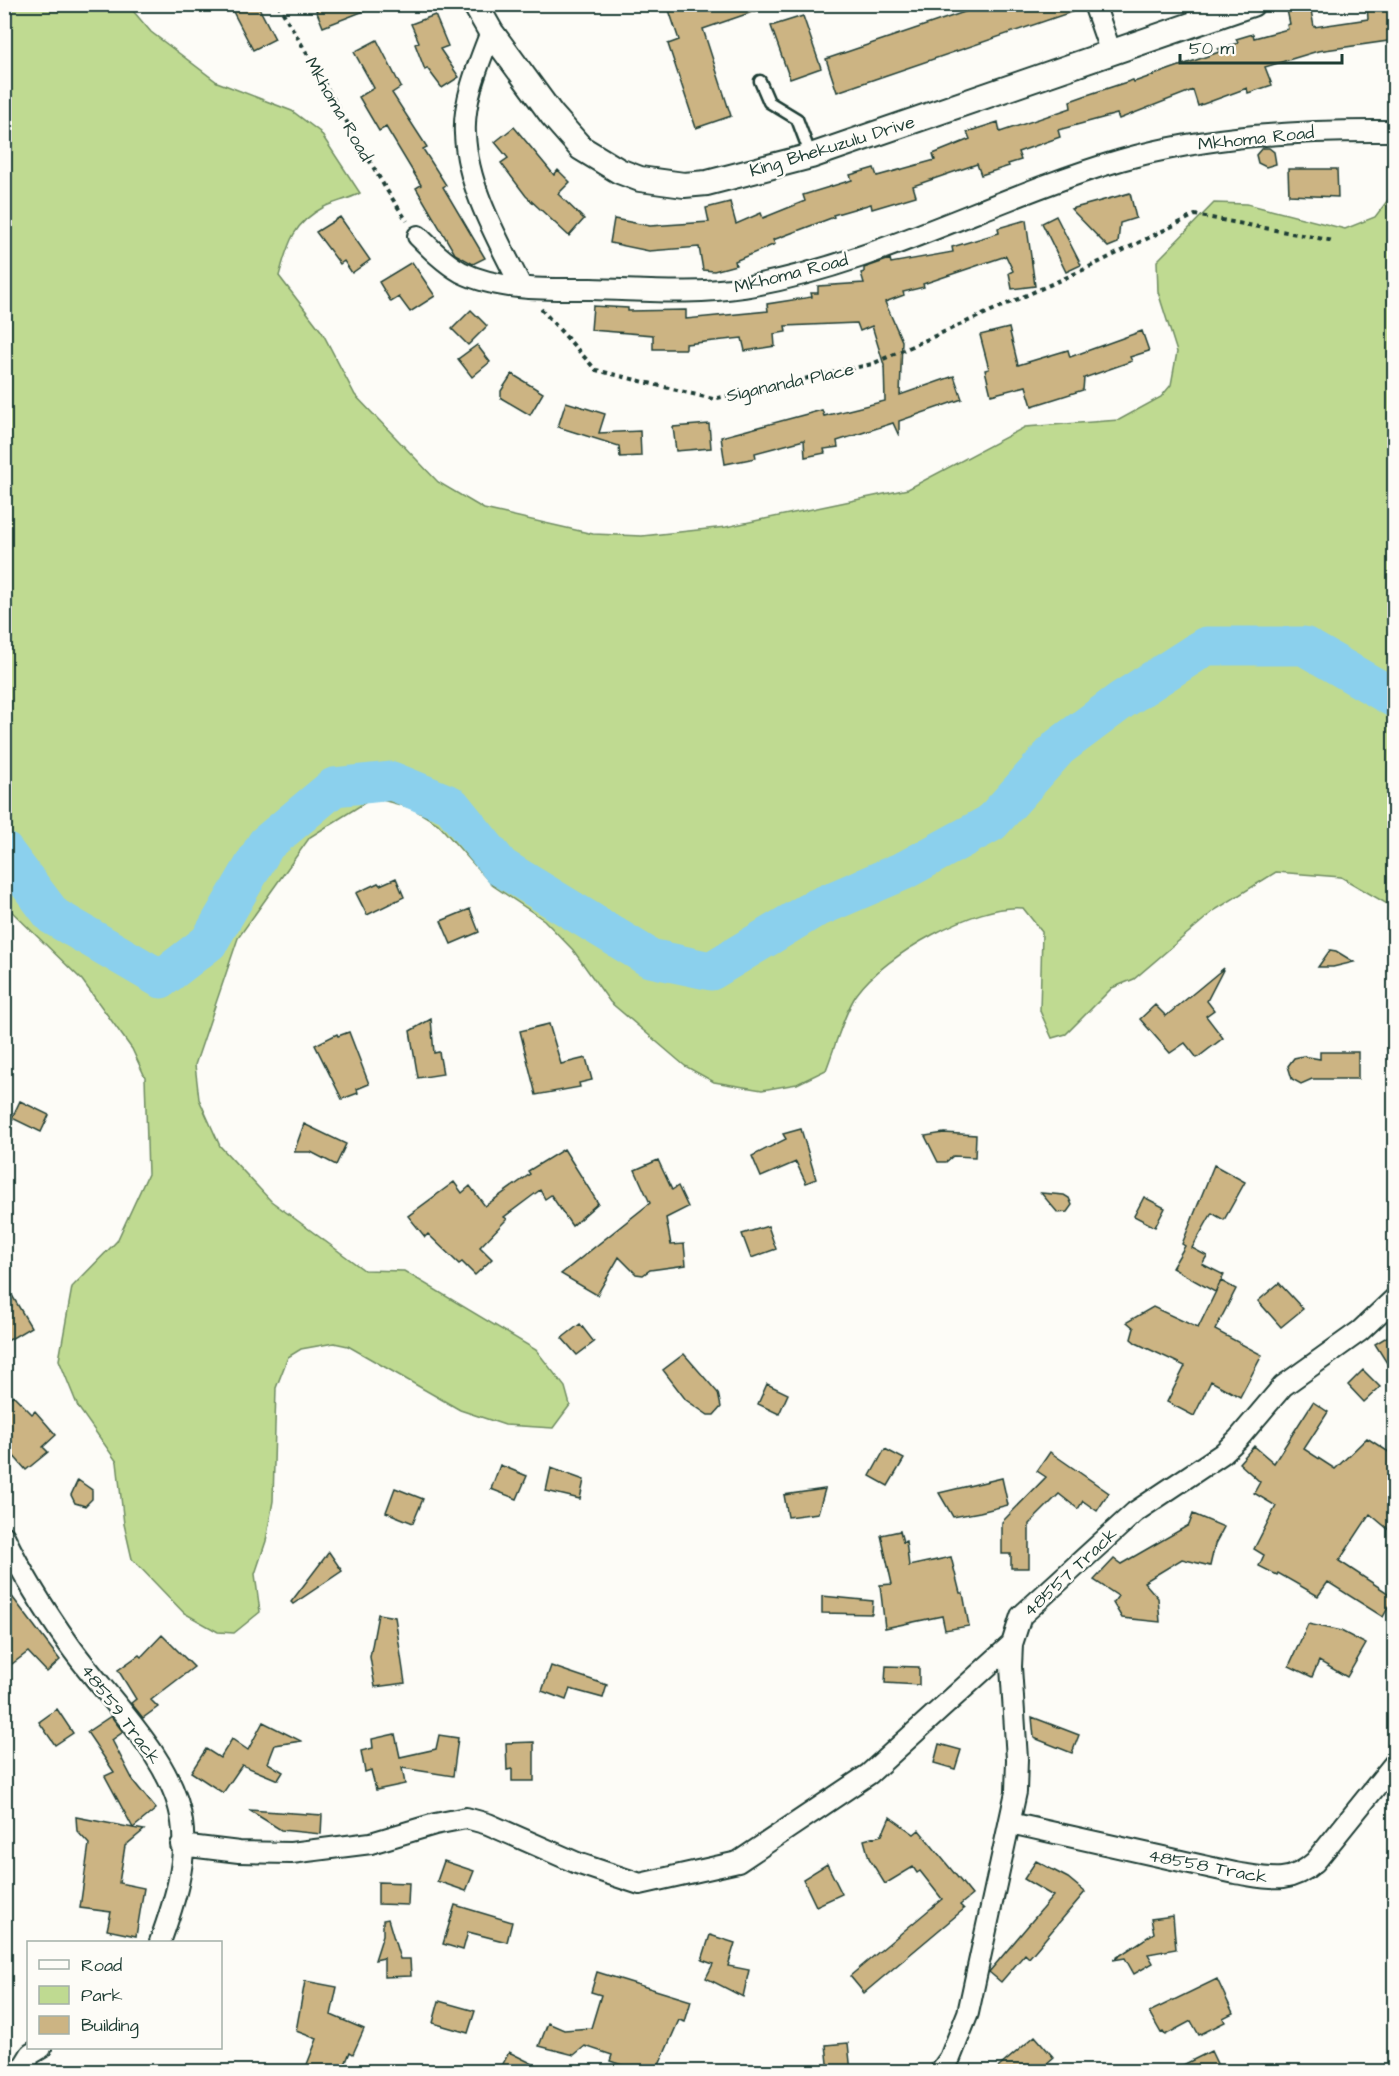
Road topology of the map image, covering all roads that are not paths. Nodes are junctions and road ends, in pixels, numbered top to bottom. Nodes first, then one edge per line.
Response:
1 (475, 4) edge
2 (1094, 4) edge
3 (1252, 4) edge
4 (491, 32) junction
5 (1111, 53) junction
6 (760, 81) dead end
7 (1395, 131) edge
8 (811, 156) junction
9 (418, 236) road end
10 (521, 286) junction
11 (1394, 1299) edge
12 (4, 1536) edge
13 (1012, 1644) junction
14 (1395, 1764) edge
15 (1010, 1823) junction
16 (182, 1845) junction
17 (160, 1941) edge
18 (39, 2049) edge
19 (20, 2072) edge
20 (940, 2072) edge

1 - 4 street, King Bhekuzulu Drive
2 - 5 street
3 - 5 street, King Bhekuzulu Drive
4 - 8 street, King Bhekuzulu Drive
4 - 10 street
5 - 8 street, King Bhekuzulu Drive
6 - 8 lane
7 - 10 street, Mkhoma Road
9 - 10 street, Mkhoma Road
11 - 13 street, 48557 Track
12 - 16 street, 48559 Track
13 - 15 street, 48557 Track
13 - 16 street
14 - 15 street, 48558 Track
15 - 20 street, 48557 Track
16 - 17 street, 48559 Track
18 - 19 street

